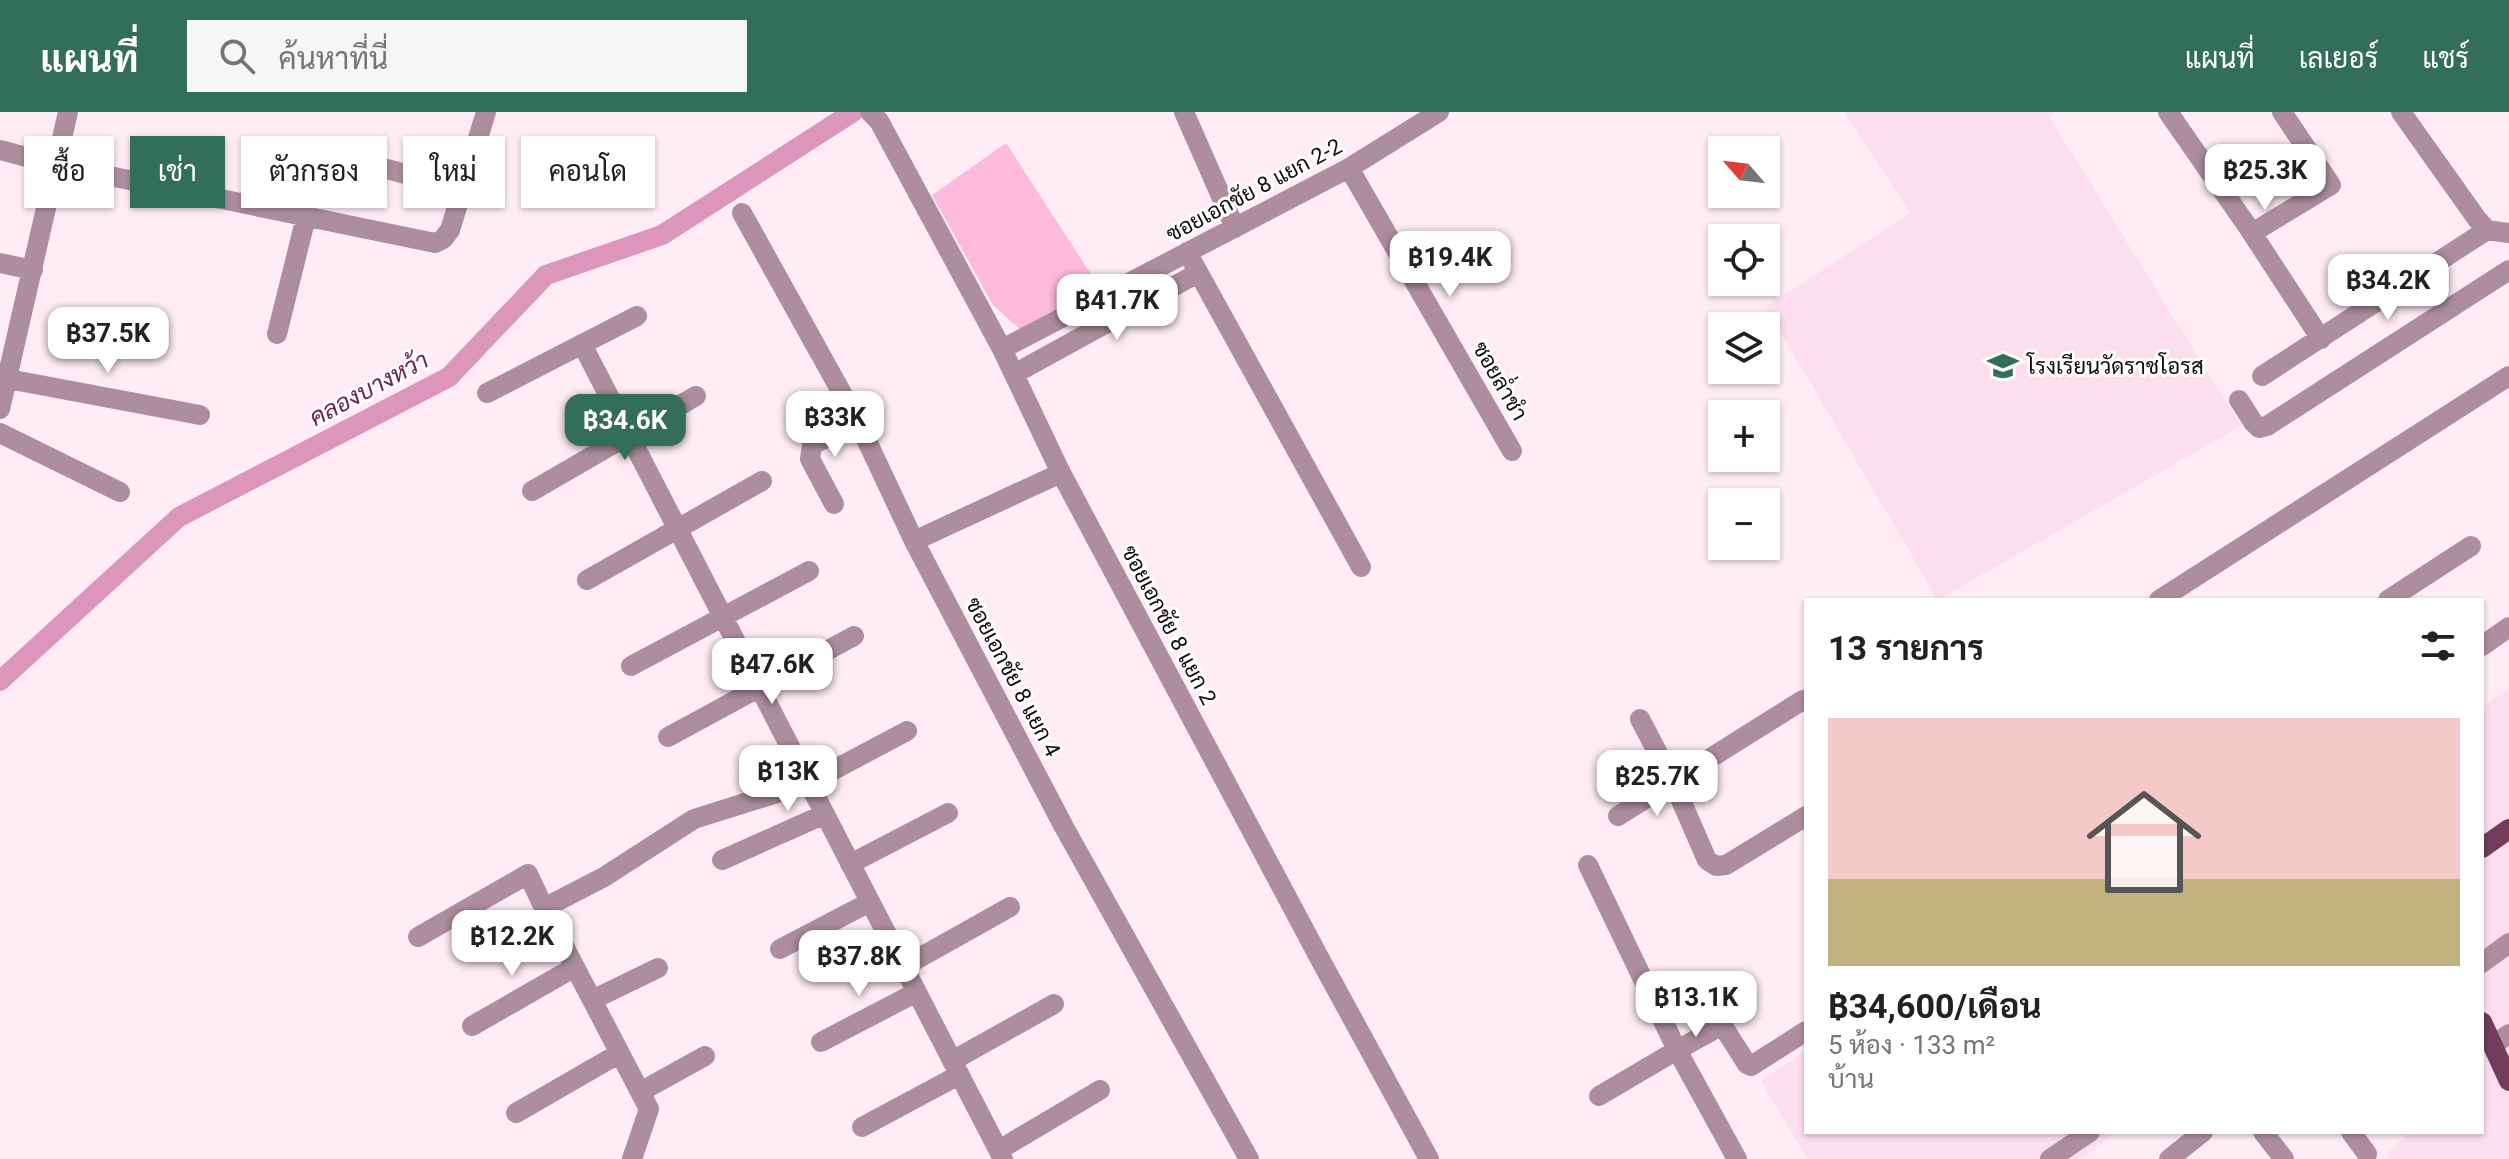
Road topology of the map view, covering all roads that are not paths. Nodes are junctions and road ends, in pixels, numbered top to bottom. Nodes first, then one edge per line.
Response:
1 (68, 112) edge
2 (486, 112) edge
3 (1184, 112) edge
4 (1439, 112) edge
5 (2168, 112) edge
6 (2282, 112) edge
7 (2401, 112) edge
8 (874, 117) edge
9 (63, 136) edge
10 (479, 136) edge
11 (0, 150) edge
12 (24, 156) edge
13 (1349, 168) junction
14 (114, 177) edge
15 (47, 208) edge
16 (456, 208) edge
17 (742, 213) dead end
18 (306, 217) junction
19 (1235, 228) junction
20 (2487, 230) junction
21 (2252, 233) junction
22 (2509, 233) edge
23 (1187, 252) junction
24 (0, 263) edge
25 (33, 270) junction
26 (2509, 270) edge
27 (1198, 273) junction
28 (637, 316) dead end
29 (277, 334) dead end
30 (2321, 339) junction
31 (582, 344) junction
32 (1002, 349) junction
33 (1014, 374) junction
34 (2262, 376) dead end
35 (2509, 376) edge
36 (8, 379) junction
37 (487, 393) dead end
38 (696, 396) dead end
39 (2239, 400) dead end
40 (0, 409) edge
41 (200, 415) dead end
42 (858, 422) junction
43 (0, 433) edge
44 (629, 435) junction
45 (1512, 451) dead end
46 (1061, 473) junction
47 (762, 481) dead end
48 (532, 491) dead end
49 (120, 492) dead end
50 (834, 504) dead end
51 (677, 529) junction
52 (914, 541) junction
53 (2471, 546) dead end
54 (1361, 567) dead end
55 (809, 571) dead end
56 (587, 580) dead end
57 (2188, 582) junction
58 (2162, 598) edge
59 (2198, 598) edge
60 (2391, 598) edge
61 (723, 617) junction
62 (2509, 627) edge
63 (854, 636) dead end
64 (2484, 645) edge
65 (631, 666) dead end
66 (759, 687) junction
67 (1803, 700) dead end
68 (1640, 719) dead end
69 (907, 731) dead end
70 (668, 737) dead end
71 (1673, 782) junction
72 (809, 783) junction
73 (948, 813) dead end
74 (825, 814) junction
75 (1618, 816) dead end
76 (1804, 817) edge
77 (2509, 829) edge
78 (2484, 847) edge
79 (722, 860) dead end
80 (850, 864) junction
81 (1588, 865) dead end
82 (870, 902) junction
83 (1010, 907) dead end
84 (544, 908) junction
85 (418, 937) dead end
86 (2509, 943) edge
87 (780, 949) dead end
88 (2484, 962) edge
89 (575, 967) junction
90 (903, 967) junction
91 (658, 968) dead end
92 (917, 992) junction
93 (592, 1000) junction
94 (1054, 1004) dead end
95 (2484, 1024) edge
96 (472, 1026) dead end
97 (1804, 1032) edge
98 (2501, 1039) edge
99 (821, 1042) dead end
100 (1677, 1050) junction
101 (620, 1053) junction
102 (705, 1056) dead end
103 (956, 1068) junction
104 (2507, 1069) edge
105 (1100, 1090) dead end
106 (640, 1092) junction
107 (1599, 1096) dead end
108 (516, 1113) dead end
109 (862, 1127) dead end
110 (2087, 1134) edge
111 (2200, 1134) edge
112 (2265, 1134) edge
113 (2352, 1134) edge
114 (1001, 1154) edge
115 (2367, 1154) dead end
116 (632, 1159) edge
117 (1249, 1159) edge
118 (1429, 1159) edge
119 (1737, 1159) edge
120 (2050, 1159) edge
121 (2169, 1159) edge
122 (2284, 1159) edge

1 - 9 street
2 - 10 street
3 - 19 street
4 - 13 street, ซอยเอกชัย 8 แยก 2-2
5 - 21 street
6 - 21 street
7 - 20 street
8 - 32 street, ซอยเอกชัย 8 แยก 2
11 - 12 street
13 - 19 street, ซอยเอกชัย 8 แยก 2-2
13 - 45 street, ซอยล่ำชำ
14 - 18 street
15 - 25 street
16 - 18 street
17 - 42 street, ซอยเอกชัย 8 แยก 4
18 - 29 street
19 - 23 street, ซอยเอกชัย 8 แยก 2-2
20 - 22 street
20 - 30 street
21 - 30 street
23 - 27 street
23 - 32 street, ซอยเอกชัย 8 แยก 2-2
24 - 25 street
25 - 36 street
26 - 39 street
27 - 33 street
27 - 54 street
28 - 31 street
30 - 34 street
31 - 37 street
31 - 44 street
32 - 33 street, ซอยเอกชัย 8 แยก 2
33 - 46 street, ซอยเอกชัย 8 แยก 2
35 - 57 street
36 - 40 street
36 - 41 street
38 - 44 street
42 - 50 street
42 - 52 street, ซอยเอกชัย 8 แยก 4
43 - 49 street
44 - 48 street
44 - 51 street
46 - 52 street
46 - 118 street, ซอยเอกชัย 8 แยก 2
47 - 51 street
51 - 56 street
51 - 61 street
52 - 117 street, ซอยเอกชัย 8 แยก 4
53 - 60 street
55 - 61 street
57 - 58 street
57 - 59 street
61 - 65 street
61 - 66 street
62 - 64 street
63 - 66 street
66 - 70 street
66 - 72 street
67 - 71 street
68 - 71 street
69 - 72 street
71 - 75 street
71 - 76 street
72 - 74 street
72 - 84 street
73 - 80 street
74 - 79 street
74 - 80 street
77 - 78 main road
80 - 82 street
81 - 100 street
82 - 87 street
82 - 90 street
83 - 90 street
84 - 85 street
84 - 89 street
86 - 88 street
89 - 93 street
89 - 96 street
90 - 92 street
91 - 93 street
92 - 99 street
92 - 103 street
93 - 101 street
94 - 103 street
95 - 98 main road
97 - 100 street
98 - 104 main road
100 - 107 street
100 - 119 street
101 - 106 street
101 - 108 street
102 - 106 street
103 - 109 street
103 - 114 street
105 - 114 street
106 - 116 street
110 - 120 street
111 - 121 street
112 - 122 street
113 - 115 street

